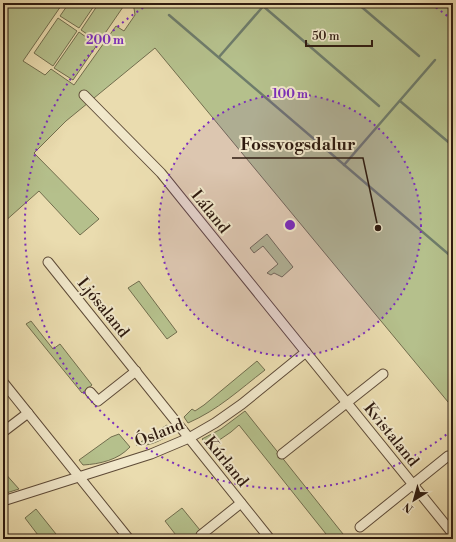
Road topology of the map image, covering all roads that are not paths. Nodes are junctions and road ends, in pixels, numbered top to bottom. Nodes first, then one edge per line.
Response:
1 (84, 96) dead end
2 (48, 262) dead end
3 (306, 352) junction
4 (136, 371) junction
5 (383, 374) dead end
6 (3, 382) edge
7 (90, 392) dead end
8 (347, 402) junction
9 (28, 413) junction
10 (3, 432) edge
11 (189, 438) junction
12 (282, 454) dead end
13 (448, 456) dead end
14 (79, 477) junction
15 (413, 484) junction
16 (3, 501) edge
17 (241, 503) junction
18 (360, 527) dead end
19 (453, 534) edge
20 (200, 535) dead end
21 (129, 539) edge
22 (270, 539) edge

1 - 3 street, Láland
2 - 4 street, Ljósaland
3 - 8 street, Kvistaland
3 - 11 street, Ósland
4 - 7 street
4 - 11 street, Ljósaland
5 - 8 street, Kvistaland
6 - 9 street
8 - 12 street, Kvistaland
8 - 15 street, Kvistaland
9 - 10 street
9 - 14 street
11 - 14 street, Ósland
11 - 17 street, Kúrland
13 - 15 street, Kvistaland
14 - 16 street, Ósland
14 - 21 street
15 - 18 street, Kvistaland
15 - 19 street, Kvistaland
17 - 20 street, Kúrland
17 - 22 street, Kúrland

